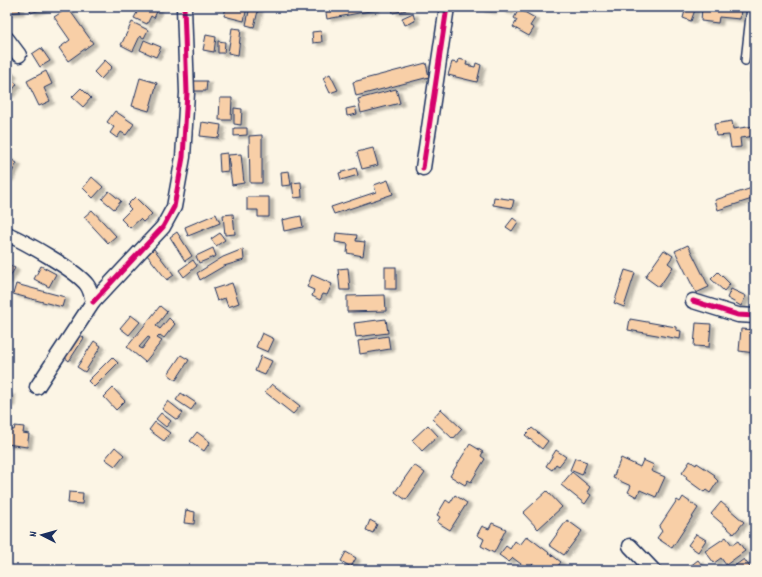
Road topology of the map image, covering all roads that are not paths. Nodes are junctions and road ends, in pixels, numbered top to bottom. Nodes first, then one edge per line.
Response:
1 (184, 7) edge
2 (446, 7) edge
3 (751, 7) edge
4 (7, 39) edge
5 (19, 55) dead end
6 (744, 60) dead end
7 (423, 168) dead end
8 (7, 234) edge
9 (693, 301) dead end
10 (93, 302) junction
11 (755, 316) edge
12 (37, 387) dead end
13 (630, 546) dead end
14 (654, 570) edge

1 - 10 street
2 - 7 street
3 - 6 lane
4 - 5 street
8 - 10 street
9 - 11 street
10 - 12 street
13 - 14 street

